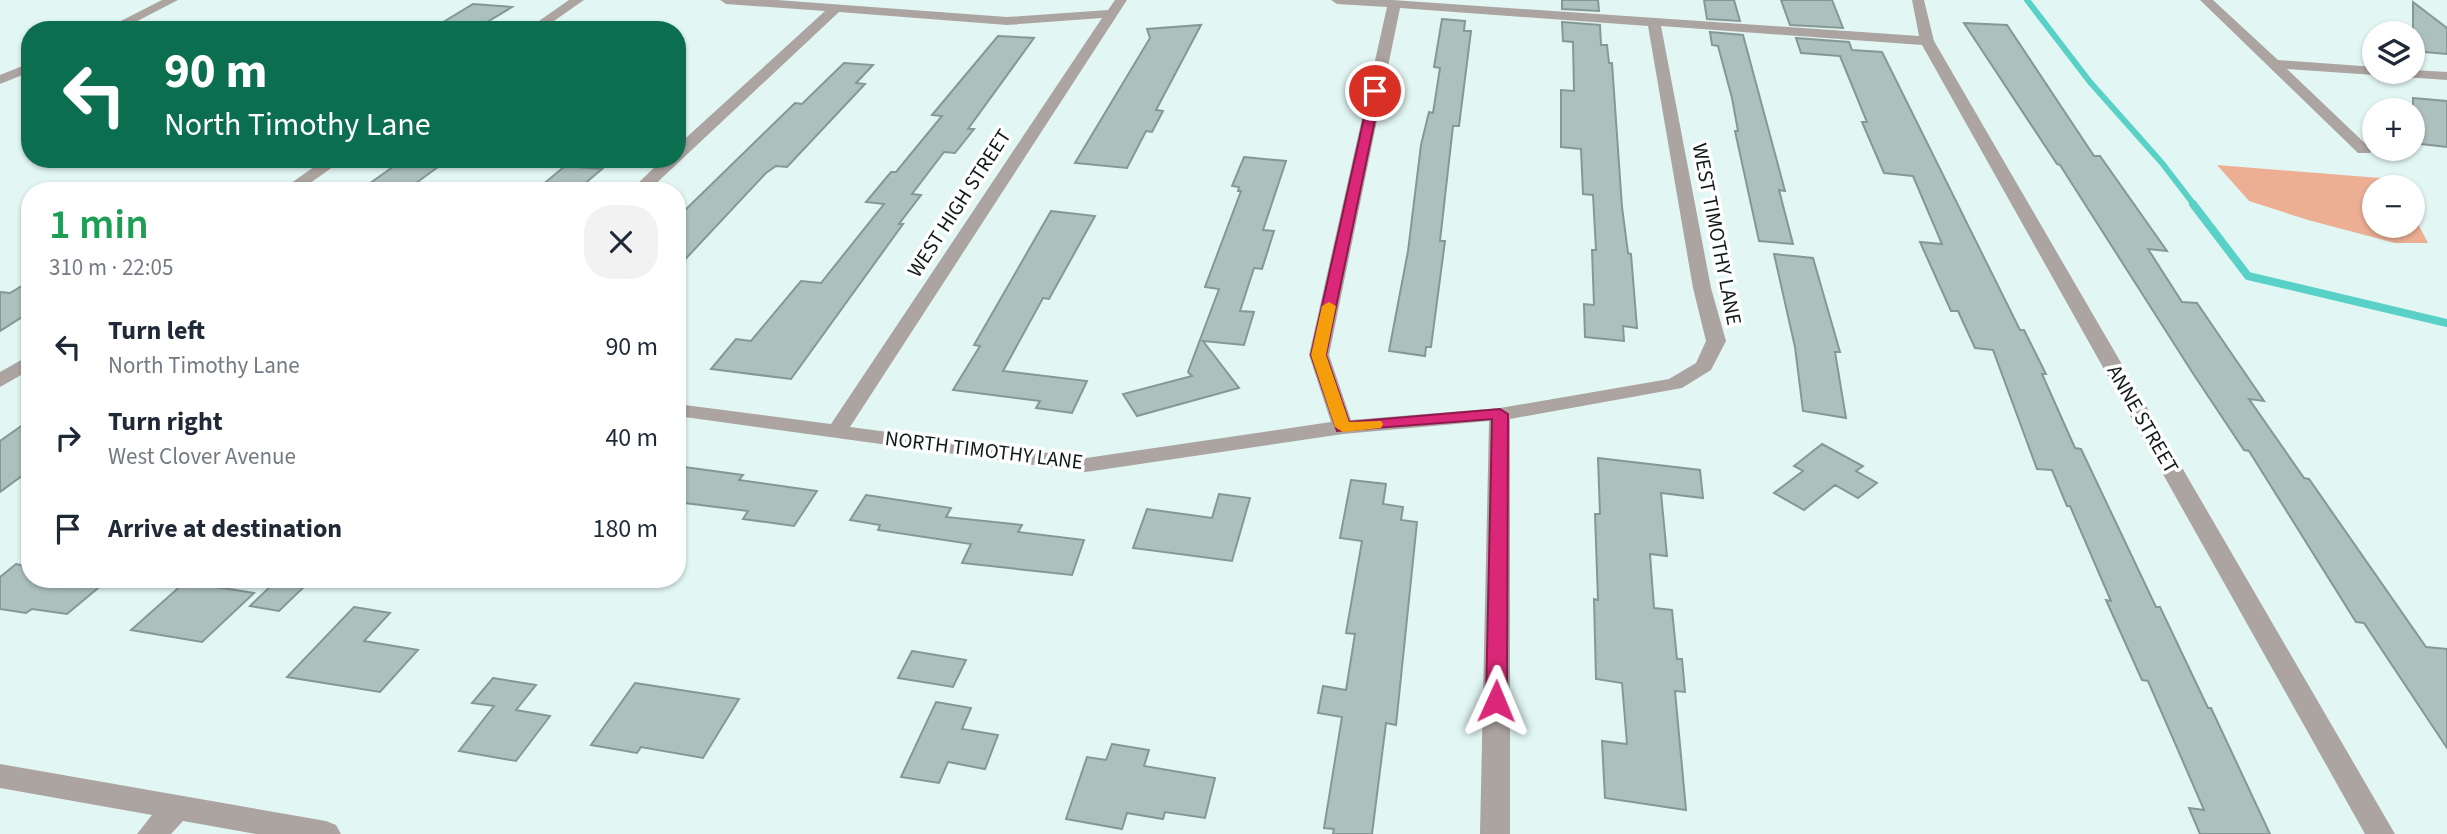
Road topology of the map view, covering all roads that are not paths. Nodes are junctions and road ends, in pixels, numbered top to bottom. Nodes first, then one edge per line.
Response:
1 (172, 0) edge
2 (578, 0) edge
3 (726, 0) edge
4 (1336, 0) edge
5 (1918, 0) edge
6 (2206, 0) edge
7 (1394, 5) junction
8 (1116, 7) edge
9 (835, 9) junction
10 (127, 21) edge
11 (546, 21) edge
12 (1654, 24) junction
13 (1927, 41) junction
14 (2271, 64) junction
15 (21, 70) edge
16 (2362, 70) edge
17 (2425, 75) edge
18 (2447, 76) edge
19 (0, 80) edge
20 (686, 147) edge
21 (2362, 148) edge
22 (322, 168) edge
23 (662, 168) edge
24 (302, 182) edge
25 (648, 182) edge
26 (21, 367) edge
27 (0, 381) edge
28 (686, 411) edge
29 (1500, 414) junction
30 (1343, 427) junction
31 (836, 432) junction
32 (0, 776) edge
33 (177, 808) junction
34 (152, 834) edge
35 (326, 834) edge
36 (1495, 834) edge
37 (2380, 834) edge

1 - 10 street
2 - 11 street
3 - 9 street
4 - 7 street
5 - 13 street, ANNE STREET
6 - 14 street
7 - 12 street
7 - 30 street
8 - 9 street
8 - 31 street, WEST HIGH STREET
9 - 20 street
12 - 13 street
12 - 29 street, WEST TIMOTHY LANE
13 - 37 street, ANNE STREET
14 - 16 street
14 - 21 street
15 - 19 street
17 - 18 street
22 - 24 street
23 - 25 street
26 - 27 street
28 - 31 street, NORTH TIMOTHY LANE
29 - 30 street, NORTH TIMOTHY LANE
29 - 36 street
30 - 31 street, NORTH TIMOTHY LANE
32 - 33 street
33 - 34 street
33 - 35 street

